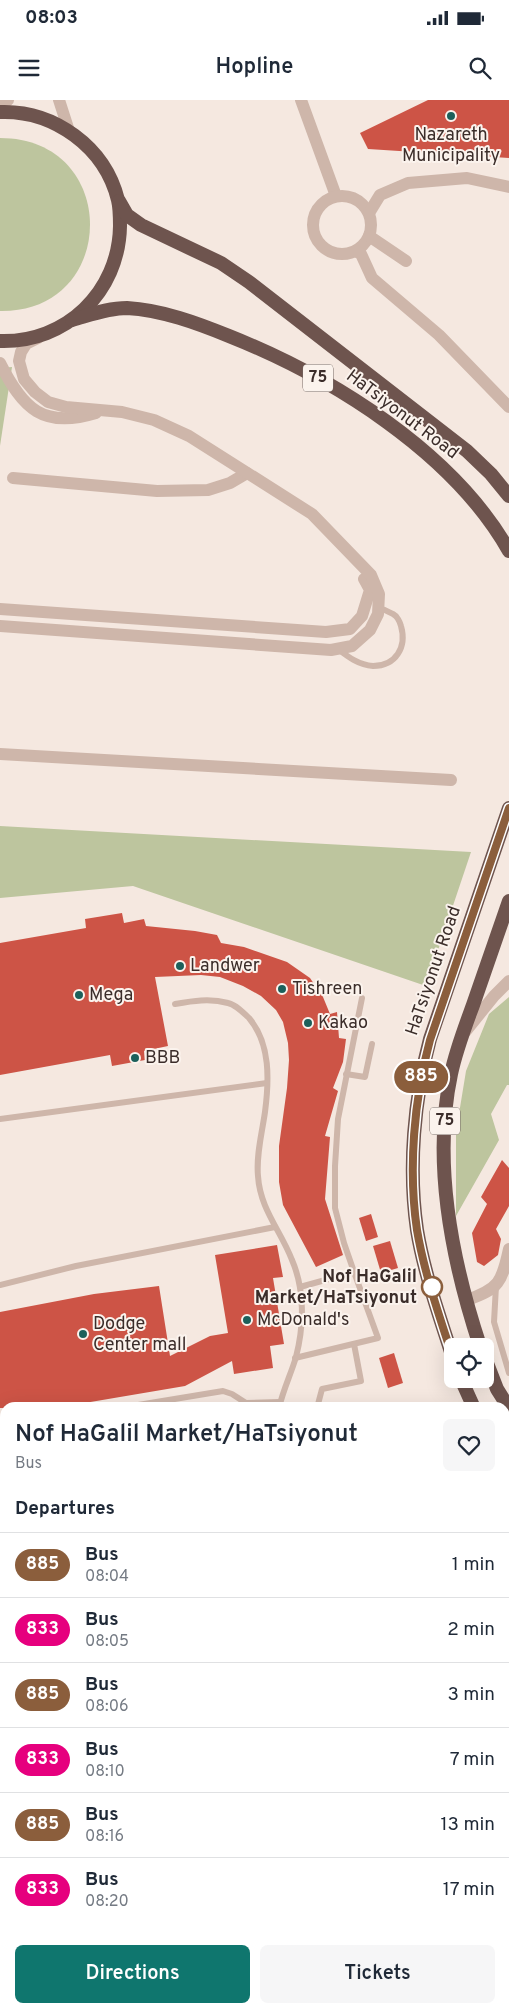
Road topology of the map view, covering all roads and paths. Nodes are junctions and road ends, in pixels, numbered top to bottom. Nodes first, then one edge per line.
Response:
1 (8, 100) edge
2 (58, 100) edge
3 (301, 100) edge
4 (0, 107) edge
5 (0, 112) edge
6 (69, 131) junction
7 (509, 188) edge
8 (336, 196) junction
9 (118, 200) junction
10 (369, 213) junction
11 (369, 236) junction
12 (356, 251) junction
13 (406, 261) dead end
14 (72, 320) junction
15 (42, 335) junction
16 (0, 341) edge
17 (0, 363) edge
18 (509, 407) edge
19 (107, 410) junction
20 (247, 473) junction
21 (13, 478) dead end
22 (509, 496) edge
23 (509, 551) edge
24 (355, 561) junction
25 (378, 608) junction
26 (0, 609) edge
27 (0, 626) edge
28 (337, 649) junction
29 (0, 754) edge
30 (451, 780) dead end
31 (509, 808) edge
32 (509, 901) edge
33 (509, 981) edge
34 (362, 998) dead end
35 (175, 1004) dead end
36 (462, 1036) junction
37 (372, 1044) dead end
38 (346, 1074) junction
39 (267, 1083) junction
40 (0, 1119) edge
41 (275, 1227) junction
42 (509, 1250) edge
43 (354, 1272) junction
44 (0, 1285) edge
45 (496, 1286) junction
46 (300, 1287) junction
47 (467, 1300) junction
48 (447, 1338) edge
49 (478, 1338) edge
50 (354, 1344) junction
51 (295, 1358) junction
52 (509, 1373) edge
53 (494, 1381) edge
54 (462, 1388) edge
55 (465, 1388) edge
56 (156, 1402) edge
57 (244, 1402) edge
58 (281, 1402) edge
59 (319, 1402) edge
60 (464, 1402) edge
61 (471, 1402) edge
62 (505, 1402) edge

1 - 4 street
2 - 6 street
3 - 8 street
5 - 6 highway, 75
6 - 9 highway, 75
7 - 10 street
8 - 10 street
8 - 12 street
9 - 14 highway, 75
9 - 22 highway, HaTsiyonut Road / 75
10 - 11 street
11 - 12 street
11 - 13 street
12 - 18 street
14 - 15 highway, 75
14 - 23 highway, HaTsiyonut Road / 75
15 - 16 highway, 75
15 - 19 street
17 - 19 street
19 - 20 street
20 - 21 street
20 - 24 street
24 - 25 street
24 - 26 street
25 - 28 street
25 - 28 lane
27 - 28 street
29 - 30 street
31 - 48 highway, HaTsiyonut Road / 75
32 - 36 highway, 75
33 - 36 street
34 - 38 lane
35 - 39 lane
36 - 47 highway, 75
37 - 38 lane
38 - 43 lane
39 - 40 lane
39 - 41 lane
41 - 44 lane
41 - 46 lane
42 - 45 street
43 - 46 lane
43 - 50 lane
45 - 47 street
45 - 52 lane
46 - 51 lane
47 - 49 highway, 75
50 - 51 lane
50 - 59 lane
51 - 58 lane
53 - 62 highway
54 - 60 highway
55 - 61 highway
56 - 57 lane

